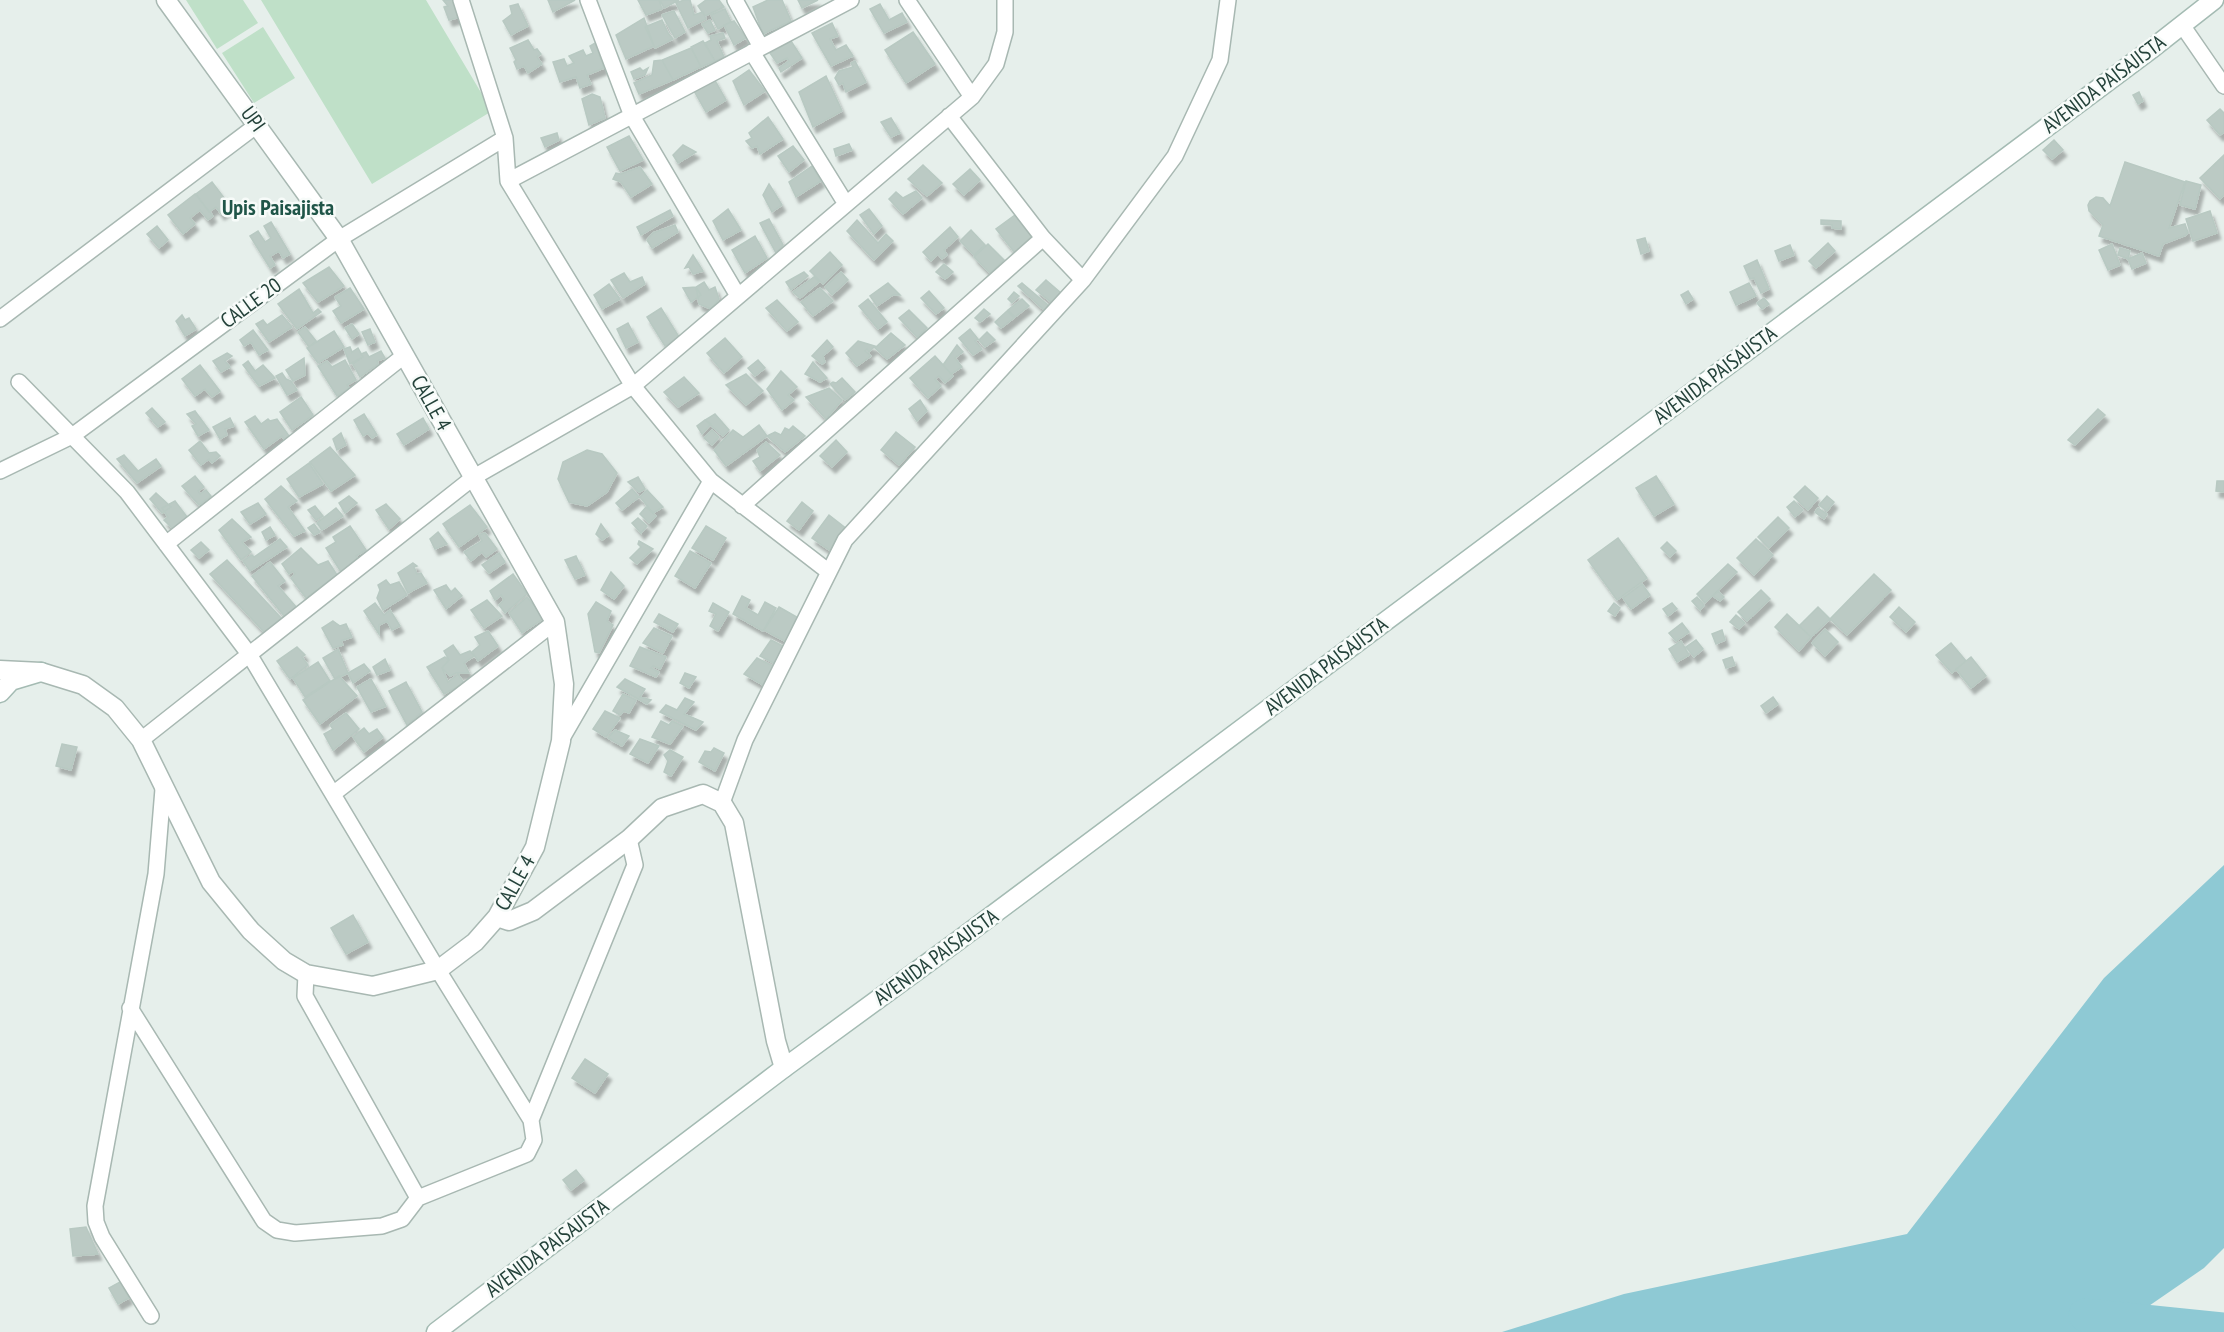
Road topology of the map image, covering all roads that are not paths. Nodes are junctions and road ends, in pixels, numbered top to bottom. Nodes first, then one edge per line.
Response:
1 (166, 0) edge
2 (461, 0) edge
3 (588, 0) edge
4 (735, 0) edge
5 (851, 0) edge
6 (907, 0) edge
7 (1005, 0) edge
8 (1228, 0) edge
9 (2214, 0) edge
10 (2182, 25) junction
11 (757, 50) junction
12 (2224, 86) edge
13 (972, 96) junction
14 (632, 116) junction
15 (949, 116) junction
16 (257, 125) junction
17 (505, 138) junction
18 (508, 181) junction
19 (846, 204) junction
20 (1043, 238) junction
21 (339, 239) junction
22 (1083, 280) junction
23 (738, 296) junction
24 (0, 319) edge
25 (405, 355) junction
26 (19, 382) dead end
27 (633, 386) junction
28 (72, 436) junction
29 (0, 471) edge
30 (474, 477) junction
31 (711, 481) junction
32 (742, 506) junction
33 (166, 544) junction
34 (829, 572) junction
35 (555, 622) junction
36 (249, 654) junction
37 (0, 670) edge
38 (41, 672) junction
39 (0, 693) edge
40 (141, 740) junction
41 (561, 741) junction
42 (163, 789) junction
43 (333, 794) junction
44 (722, 803) junction
45 (628, 839) junction
46 (497, 917) junction
47 (438, 970) junction
48 (306, 974) junction
49 (130, 1008) junction
50 (784, 1068) junction
51 (531, 1120) junction
52 (418, 1198) junction
53 (151, 1316) dead end
54 (436, 1332) edge

1 - 16 street, UPI
2 - 17 street
3 - 14 street
4 - 11 street
5 - 11 street
6 - 13 street
7 - 13 street
8 - 22 street
9 - 10 street, AVENIDA PAISAJISTA
10 - 12 street
10 - 50 street, AVENIDA PAISAJISTA
11 - 14 street
11 - 19 street
13 - 15 street
14 - 18 street
14 - 23 street
15 - 19 street
15 - 20 street
16 - 21 street, UPI
16 - 24 street
17 - 18 street
17 - 21 street, CALLE 20
18 - 27 street
19 - 23 street
20 - 22 street
20 - 32 street
21 - 25 street, CALLE 4
21 - 28 street, CALLE 20
22 - 34 street
23 - 27 street
25 - 30 street, CALLE 4
25 - 33 street
26 - 28 street
27 - 30 street
27 - 31 street
28 - 29 street, CALLE 20
28 - 33 street
30 - 35 street, CALLE 4
30 - 36 street
31 - 32 street
31 - 41 street
32 - 34 street
33 - 36 street
34 - 44 street
35 - 41 street, CALLE 4
35 - 43 street
36 - 40 street
36 - 43 street
37 - 38 street, CALLE 4
38 - 39 street
38 - 40 street, CALLE 4
40 - 42 street, CALLE 4
41 - 46 street, CALLE 4
42 - 48 street, CALLE 4
42 - 49 street
43 - 47 street
44 - 45 street
44 - 50 street
45 - 46 street
45 - 51 street
46 - 47 street, CALLE 4
47 - 48 street, CALLE 4
47 - 51 street
48 - 52 street
49 - 52 street
49 - 53 street
50 - 54 street, AVENIDA PAISAJISTA
51 - 52 street

